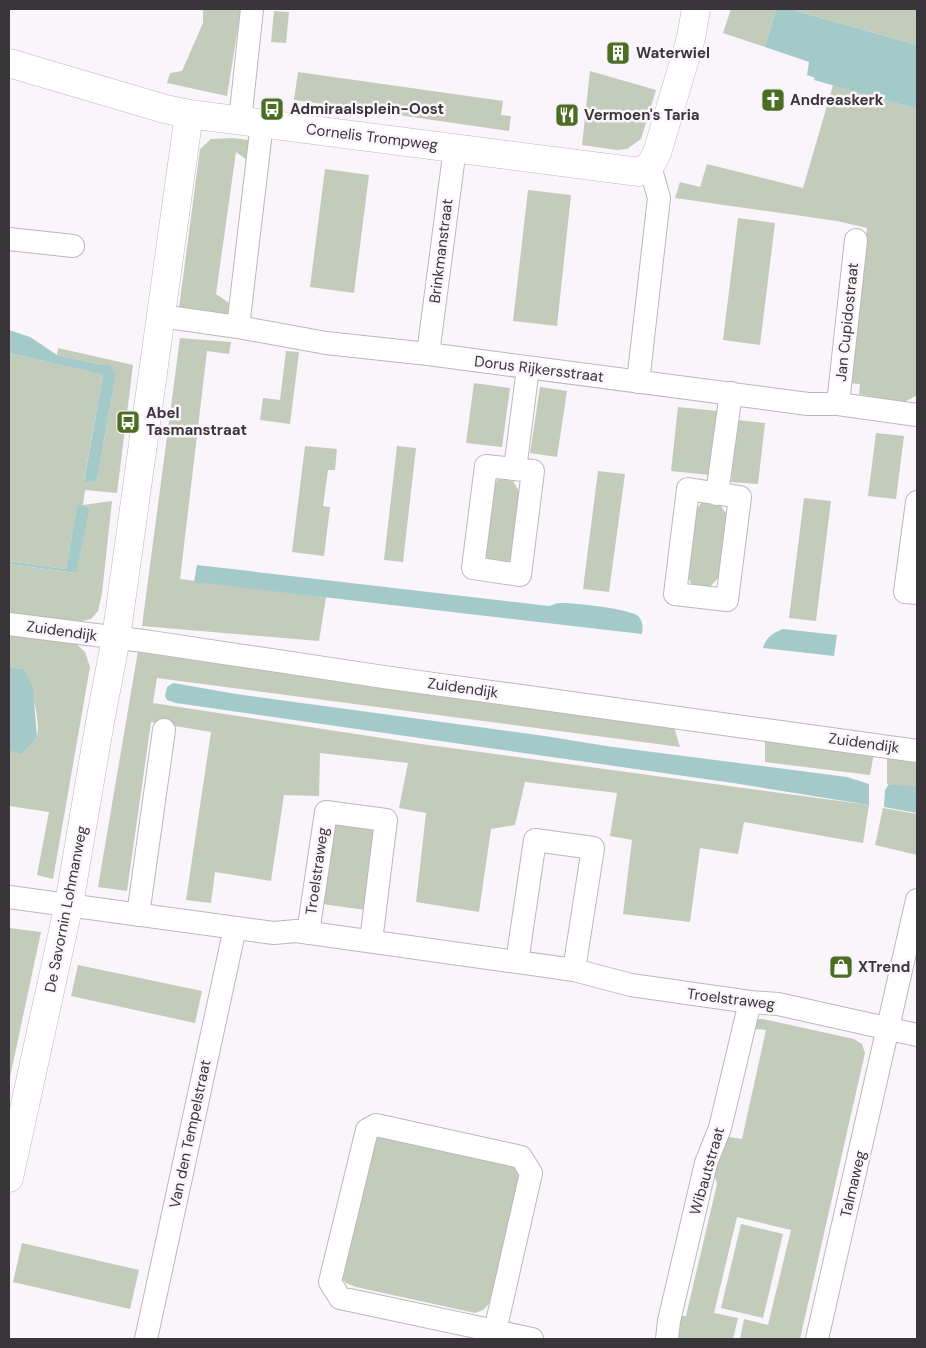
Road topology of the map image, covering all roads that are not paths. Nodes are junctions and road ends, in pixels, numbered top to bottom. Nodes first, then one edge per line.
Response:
1 (252, 9) edge
2 (696, 9) edge
3 (9, 62) edge
4 (189, 114) junction
5 (251, 122) junction
6 (454, 148) junction
7 (650, 166) junction
8 (9, 240) edge
9 (856, 240) dead end
10 (73, 246) dead end
11 (161, 316) junction
12 (238, 327) junction
13 (428, 354) junction
14 (528, 368) junction
15 (638, 382) junction
16 (731, 393) junction
17 (838, 404) junction
18 (917, 415) edge
19 (516, 469) junction
20 (717, 494) junction
21 (917, 502) edge
22 (917, 593) edge
23 (9, 624) edge
24 (116, 638) junction
25 (164, 730) dead end
26 (917, 750) edge
27 (9, 897) edge
28 (917, 900) edge
29 (69, 904) junction
30 (138, 915) junction
31 (235, 928) junction
32 (308, 933) junction
33 (371, 941) junction
34 (518, 962) junction
35 (574, 970) junction
36 (750, 1002) junction
37 (889, 1028) junction
38 (917, 1035) edge
39 (9, 1178) edge
40 (495, 1331) junction
41 (146, 1339) edge
42 (532, 1339) edge
43 (667, 1339) edge
44 (817, 1339) edge

1 - 5 street
2 - 7 street
3 - 4 street, Cornelis Trompweg
4 - 5 street, Cornelis Trompweg
4 - 11 street
5 - 6 street, Cornelis Trompweg
5 - 12 street
6 - 7 street, Cornelis Trompweg
6 - 13 street, Brinkmanstraat
7 - 15 street
8 - 10 street
9 - 17 street, Jan Cupidostraat
11 - 12 street, Dorus Rijkersstraat
11 - 24 street
12 - 13 street, Dorus Rijkersstraat
13 - 14 street, Dorus Rijkersstraat
14 - 15 street, Dorus Rijkersstraat
14 - 19 street
15 - 16 street, Dorus Rijkersstraat
16 - 17 street, Dorus Rijkersstraat
16 - 20 street
17 - 18 street, Dorus Rijkersstraat
19 - 19 street
20 - 20 street
21 - 22 street
23 - 24 street, Zuidendijk
24 - 26 street, Zuidendijk
24 - 29 street, De Savornin Lohmanweg
25 - 30 street
27 - 29 street, Troelstraweg
28 - 37 street
29 - 30 street, Troelstraweg
29 - 39 street, De Savornin Lohmanweg
30 - 31 street, Troelstraweg
31 - 32 street, Troelstraweg
31 - 41 street, Van den Tempelstraat
32 - 33 street, Troelstraweg
32 - 33 street, Troelstraweg
33 - 34 street, Troelstraweg
34 - 35 street, Troelstraweg
34 - 35 street
35 - 36 street, Troelstraweg
36 - 37 street, Troelstraweg
36 - 43 street, Wibautstraat
37 - 38 street, Troelstraweg
37 - 44 street, Talmaweg
40 - 40 street
40 - 42 street

